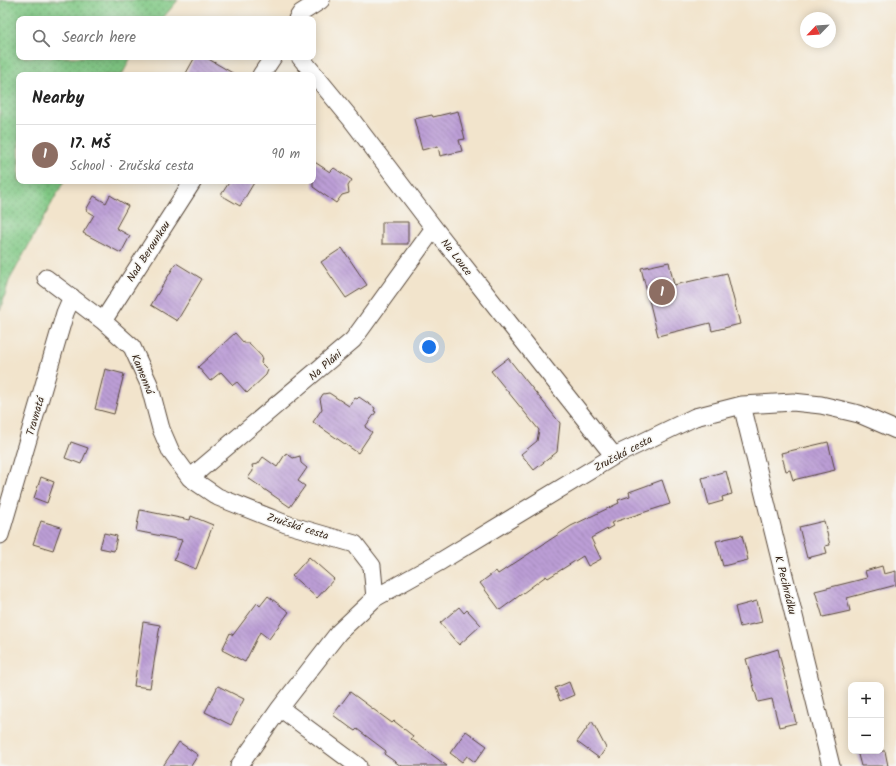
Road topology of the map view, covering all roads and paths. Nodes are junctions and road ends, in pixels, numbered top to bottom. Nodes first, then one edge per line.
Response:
1 (321, 0) edge
2 (300, 16) edge
3 (271, 60) edge
4 (302, 60) edge
5 (263, 72) edge
6 (312, 72) edge
7 (316, 76) edge
8 (191, 184) edge
9 (434, 228) junction
10 (46, 278) dead end
11 (72, 298) junction
12 (103, 321) junction
13 (742, 405) junction
14 (896, 430) edge
15 (614, 456) junction
16 (190, 478) junction
17 (0, 535) edge
18 (375, 598) junction
19 (280, 708) junction
20 (239, 766) edge
21 (358, 766) edge
22 (831, 766) edge

1 - 2 street
3 - 5 street
4 - 6 street, Na Louce
7 - 9 street, Na Louce
8 - 12 street, Nad Berounkou
9 - 15 street, Na Louce
9 - 16 street, Na Pláni
10 - 11 street, Kamenná
11 - 12 street, Kamenná
11 - 17 street, Travnatá
12 - 16 street, Kamenná
13 - 14 street, Zručská cesta
13 - 15 street, Zručská cesta
13 - 22 street, K Pecihrádku
15 - 18 street, Zručská cesta
16 - 18 street, Zručská cesta
18 - 19 street, Zručská cesta
19 - 20 street, Zručská cesta
19 - 21 street

